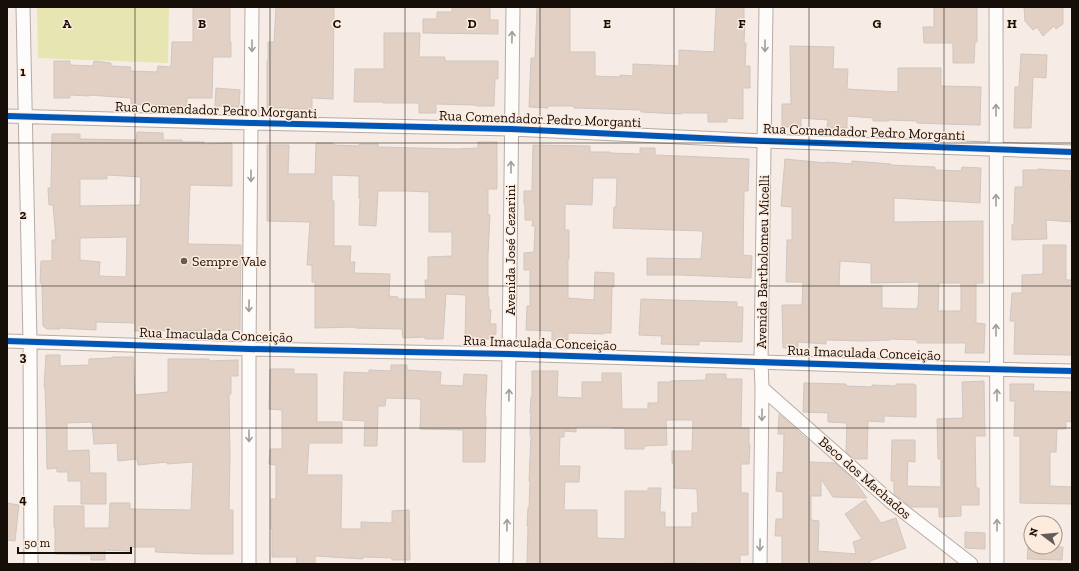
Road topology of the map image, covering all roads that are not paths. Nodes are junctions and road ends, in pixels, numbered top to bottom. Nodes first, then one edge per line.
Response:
1 (23, 7) edge
2 (252, 7) edge
3 (512, 7) edge
4 (766, 7) edge
5 (996, 7) edge
6 (7, 116) edge
7 (25, 117) junction
8 (251, 123) junction
9 (511, 129) junction
10 (765, 140) junction
11 (996, 149) junction
12 (1072, 152) edge
13 (7, 341) edge
14 (30, 342) junction
15 (249, 349) junction
16 (509, 354) junction
17 (761, 362) junction
18 (996, 369) junction
19 (1072, 371) edge
20 (762, 388) junction
21 (32, 564) edge
22 (249, 564) edge
23 (506, 564) edge
24 (760, 564) edge
25 (971, 564) edge
26 (997, 564) edge

1 - 7 street
2 -> 8 street
9 -> 3 street, Avenida José Cezarini
4 -> 10 street, Avenida Bartholomeu Micelli
11 -> 5 street
6 - 7 street, Rua Comendador Pedro Morganti
7 - 8 street, Rua Comendador Pedro Morganti
7 - 14 street
8 - 9 street, Rua Comendador Pedro Morganti
8 -> 15 street
9 - 10 street, Rua Comendador Pedro Morganti
16 -> 9 street, Avenida José Cezarini
10 - 11 street, Rua Comendador Pedro Morganti
10 - 17 street, Avenida Bartholomeu Micelli
11 - 12 street, Rua Comendador Pedro Morganti
18 -> 11 street
13 - 14 street, Rua Imaculada Conceição
14 - 15 street, Rua Imaculada Conceição
14 - 21 street
15 - 16 street, Rua Imaculada Conceição
15 -> 22 street
16 - 17 street, Rua Imaculada Conceição
23 -> 16 street, Avenida José Cezarini
17 - 18 street, Rua Imaculada Conceição
17 - 20 street, Avenida Bartholomeu Micelli
18 - 19 street, Rua Imaculada Conceição
26 -> 18 street
20 -> 24 street, Avenida Bartholomeu Micelli
20 - 25 street, Beco dos Machados

